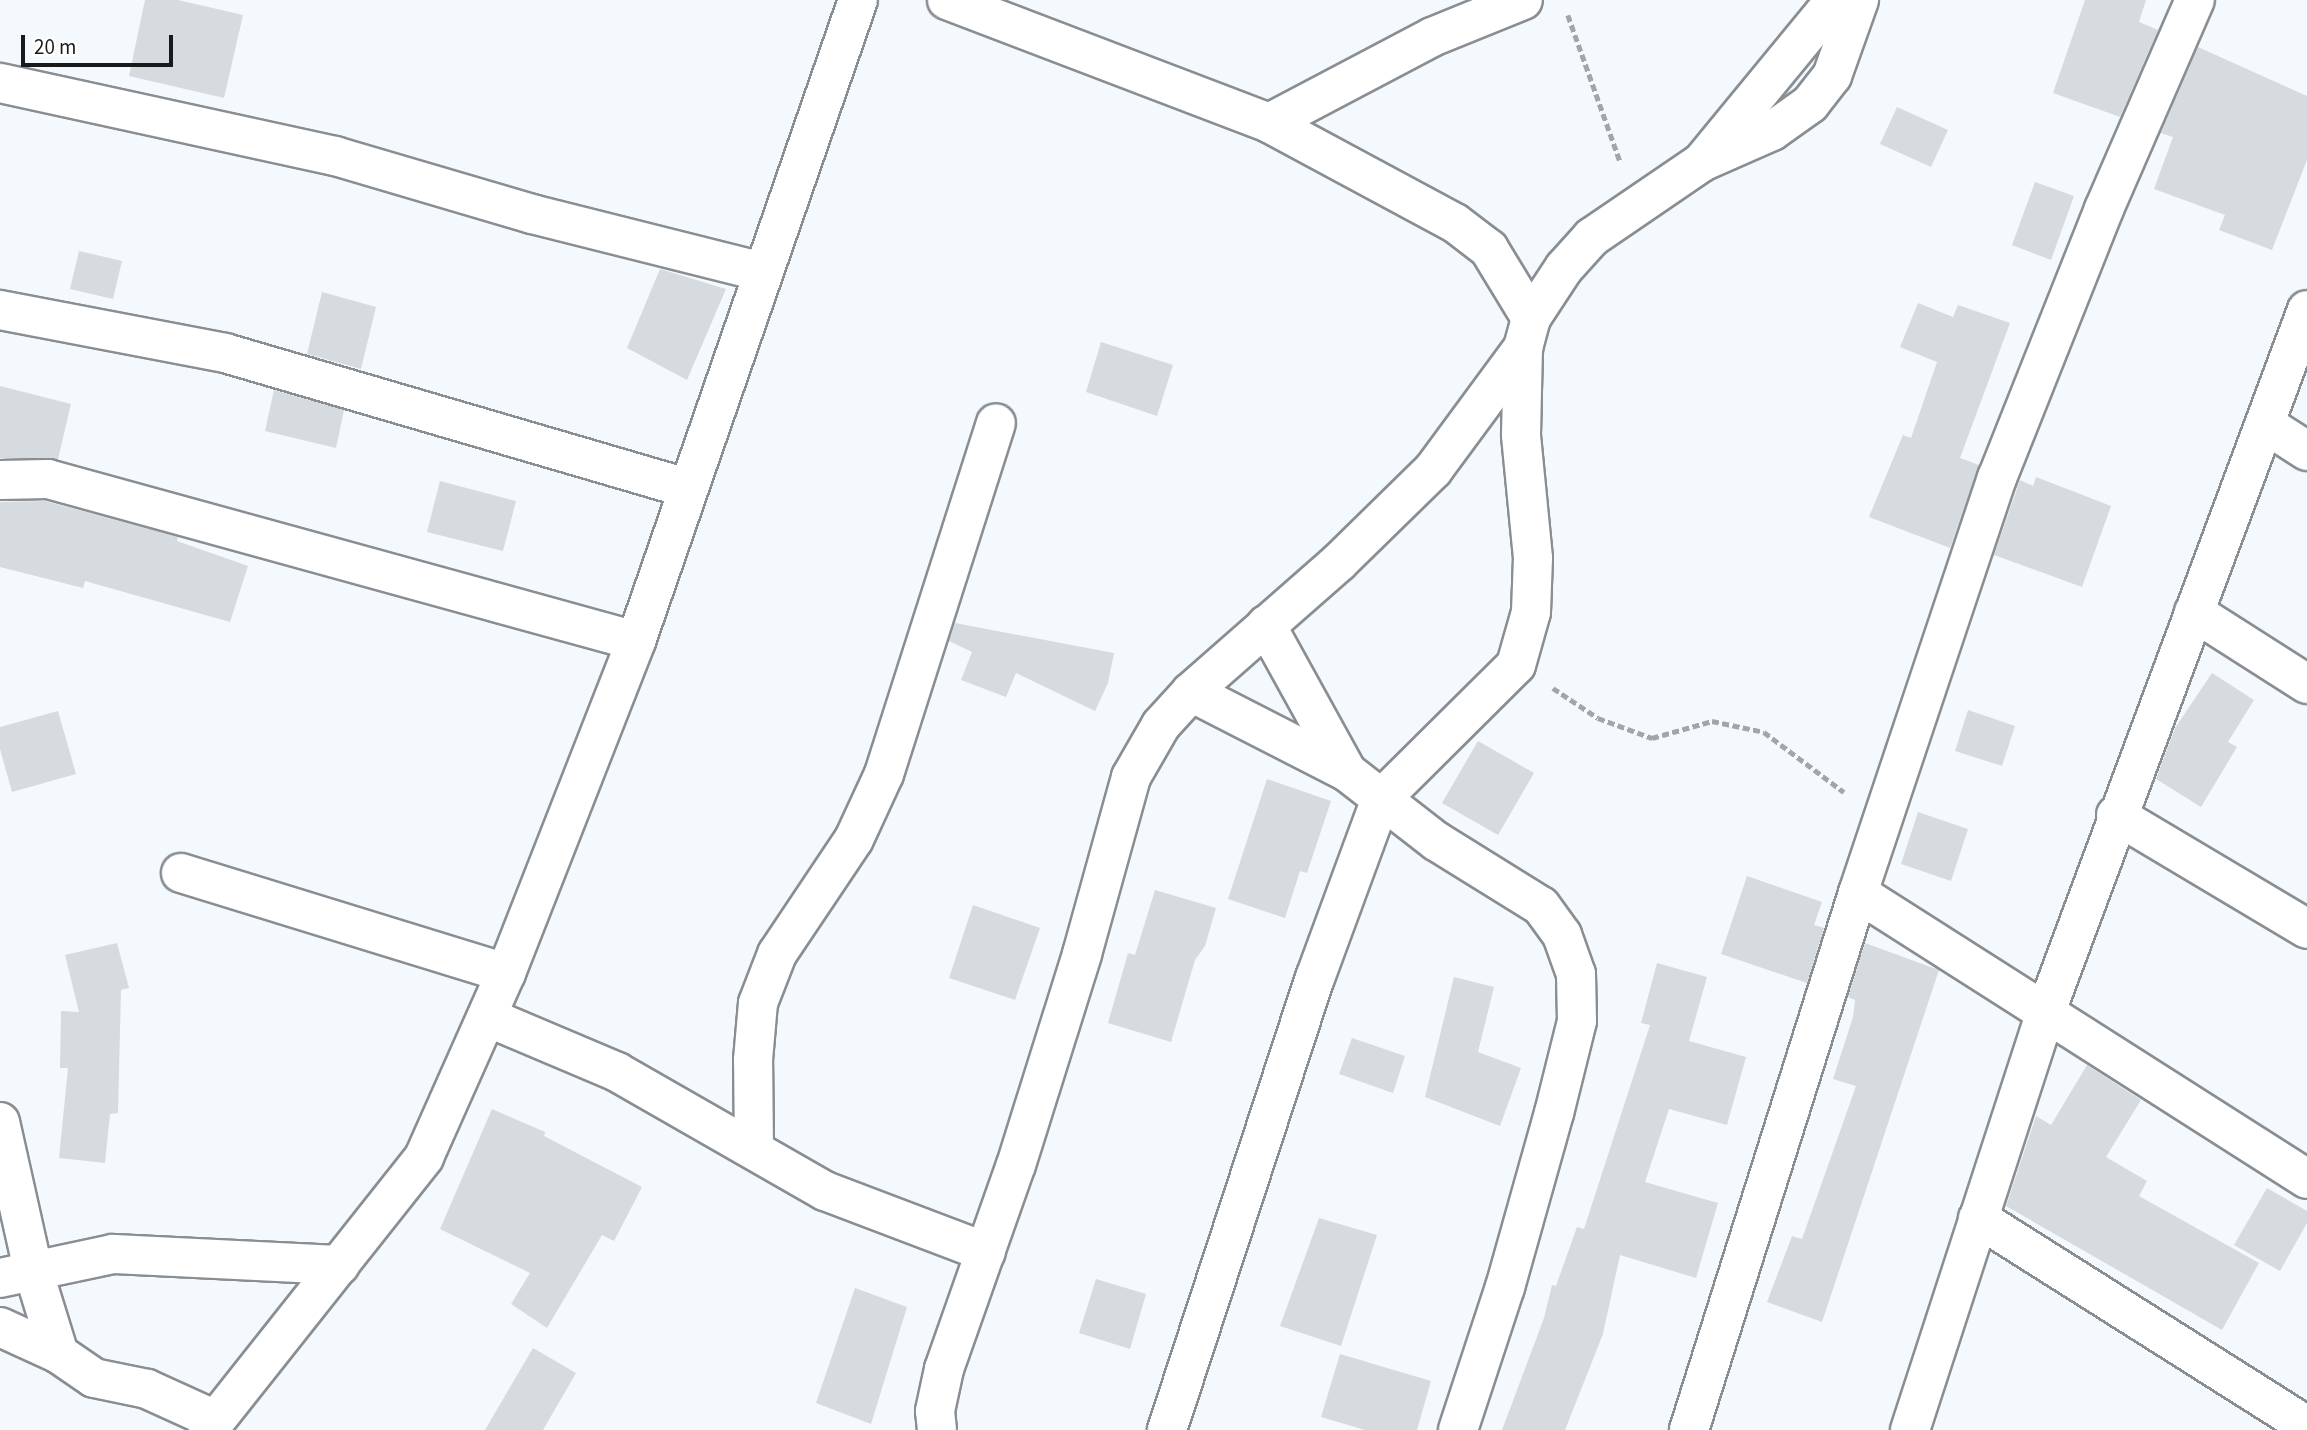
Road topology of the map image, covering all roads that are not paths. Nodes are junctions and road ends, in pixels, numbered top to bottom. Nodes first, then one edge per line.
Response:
1 (858, 0) edge
2 (947, 0) edge
3 (1523, 0) edge
4 (1835, 0) edge
5 (1859, 0) edge
6 (2195, 0) edge
7 (0, 83) edge
8 (1269, 123) junction
9 (1702, 162) junction
10 (763, 272) junction
11 (0, 310) edge
12 (2307, 310) edge
13 (1527, 333) junction
14 (996, 423) dead end
15 (2265, 424) junction
16 (2307, 450) edge
17 (0, 480) edge
18 (688, 488) junction
19 (2194, 611) junction
20 (1266, 625) junction
21 (636, 641) junction
22 (2307, 684) edge
23 (1191, 692) junction
24 (1346, 772) junction
25 (1381, 799) junction
26 (2116, 815) junction
27 (181, 873) dead end
28 (1858, 892) junction
29 (2307, 929) edge
30 (506, 973) junction
31 (2045, 1014) junction
32 (486, 1017) junction
33 (0, 1122) edge
34 (754, 1149) junction
35 (2307, 1179) edge
36 (1978, 1218) junction
37 (986, 1252) junction
38 (340, 1265) junction
39 (17, 1274) edge
40 (0, 1327) edge
41 (59, 1354) junction
42 (211, 1424) edge
43 (1922, 1425) edge
44 (2307, 1426) edge
45 (937, 1430) edge
46 (1167, 1430) edge
47 (1458, 1430) edge
48 (1689, 1430) edge

1 - 10 street
2 - 8 street
3 - 8 street
4 - 9 street
5 - 9 street
6 - 28 street
7 - 10 street
8 - 13 street
9 - 13 street
10 - 18 street
11 - 18 street
12 - 15 street
13 - 20 street
13 - 25 street
14 - 34 street
15 - 16 street
15 - 19 street
17 - 21 street
18 - 21 street
19 - 22 street
19 - 26 street
20 - 23 street
20 - 24 street
21 - 30 street
23 - 24 street
23 - 37 street
24 - 25 street
25 - 46 street
25 - 47 street
26 - 29 street
26 - 31 street
27 - 30 street
28 - 31 street
28 - 48 street
30 - 32 street
31 - 35 street
31 - 36 street
32 - 34 street
32 - 38 street
33 - 39 street
34 - 37 street
36 - 43 street
36 - 44 street
37 - 45 street
38 - 39 street
38 - 42 street
39 - 41 street
40 - 41 street
41 - 42 street

